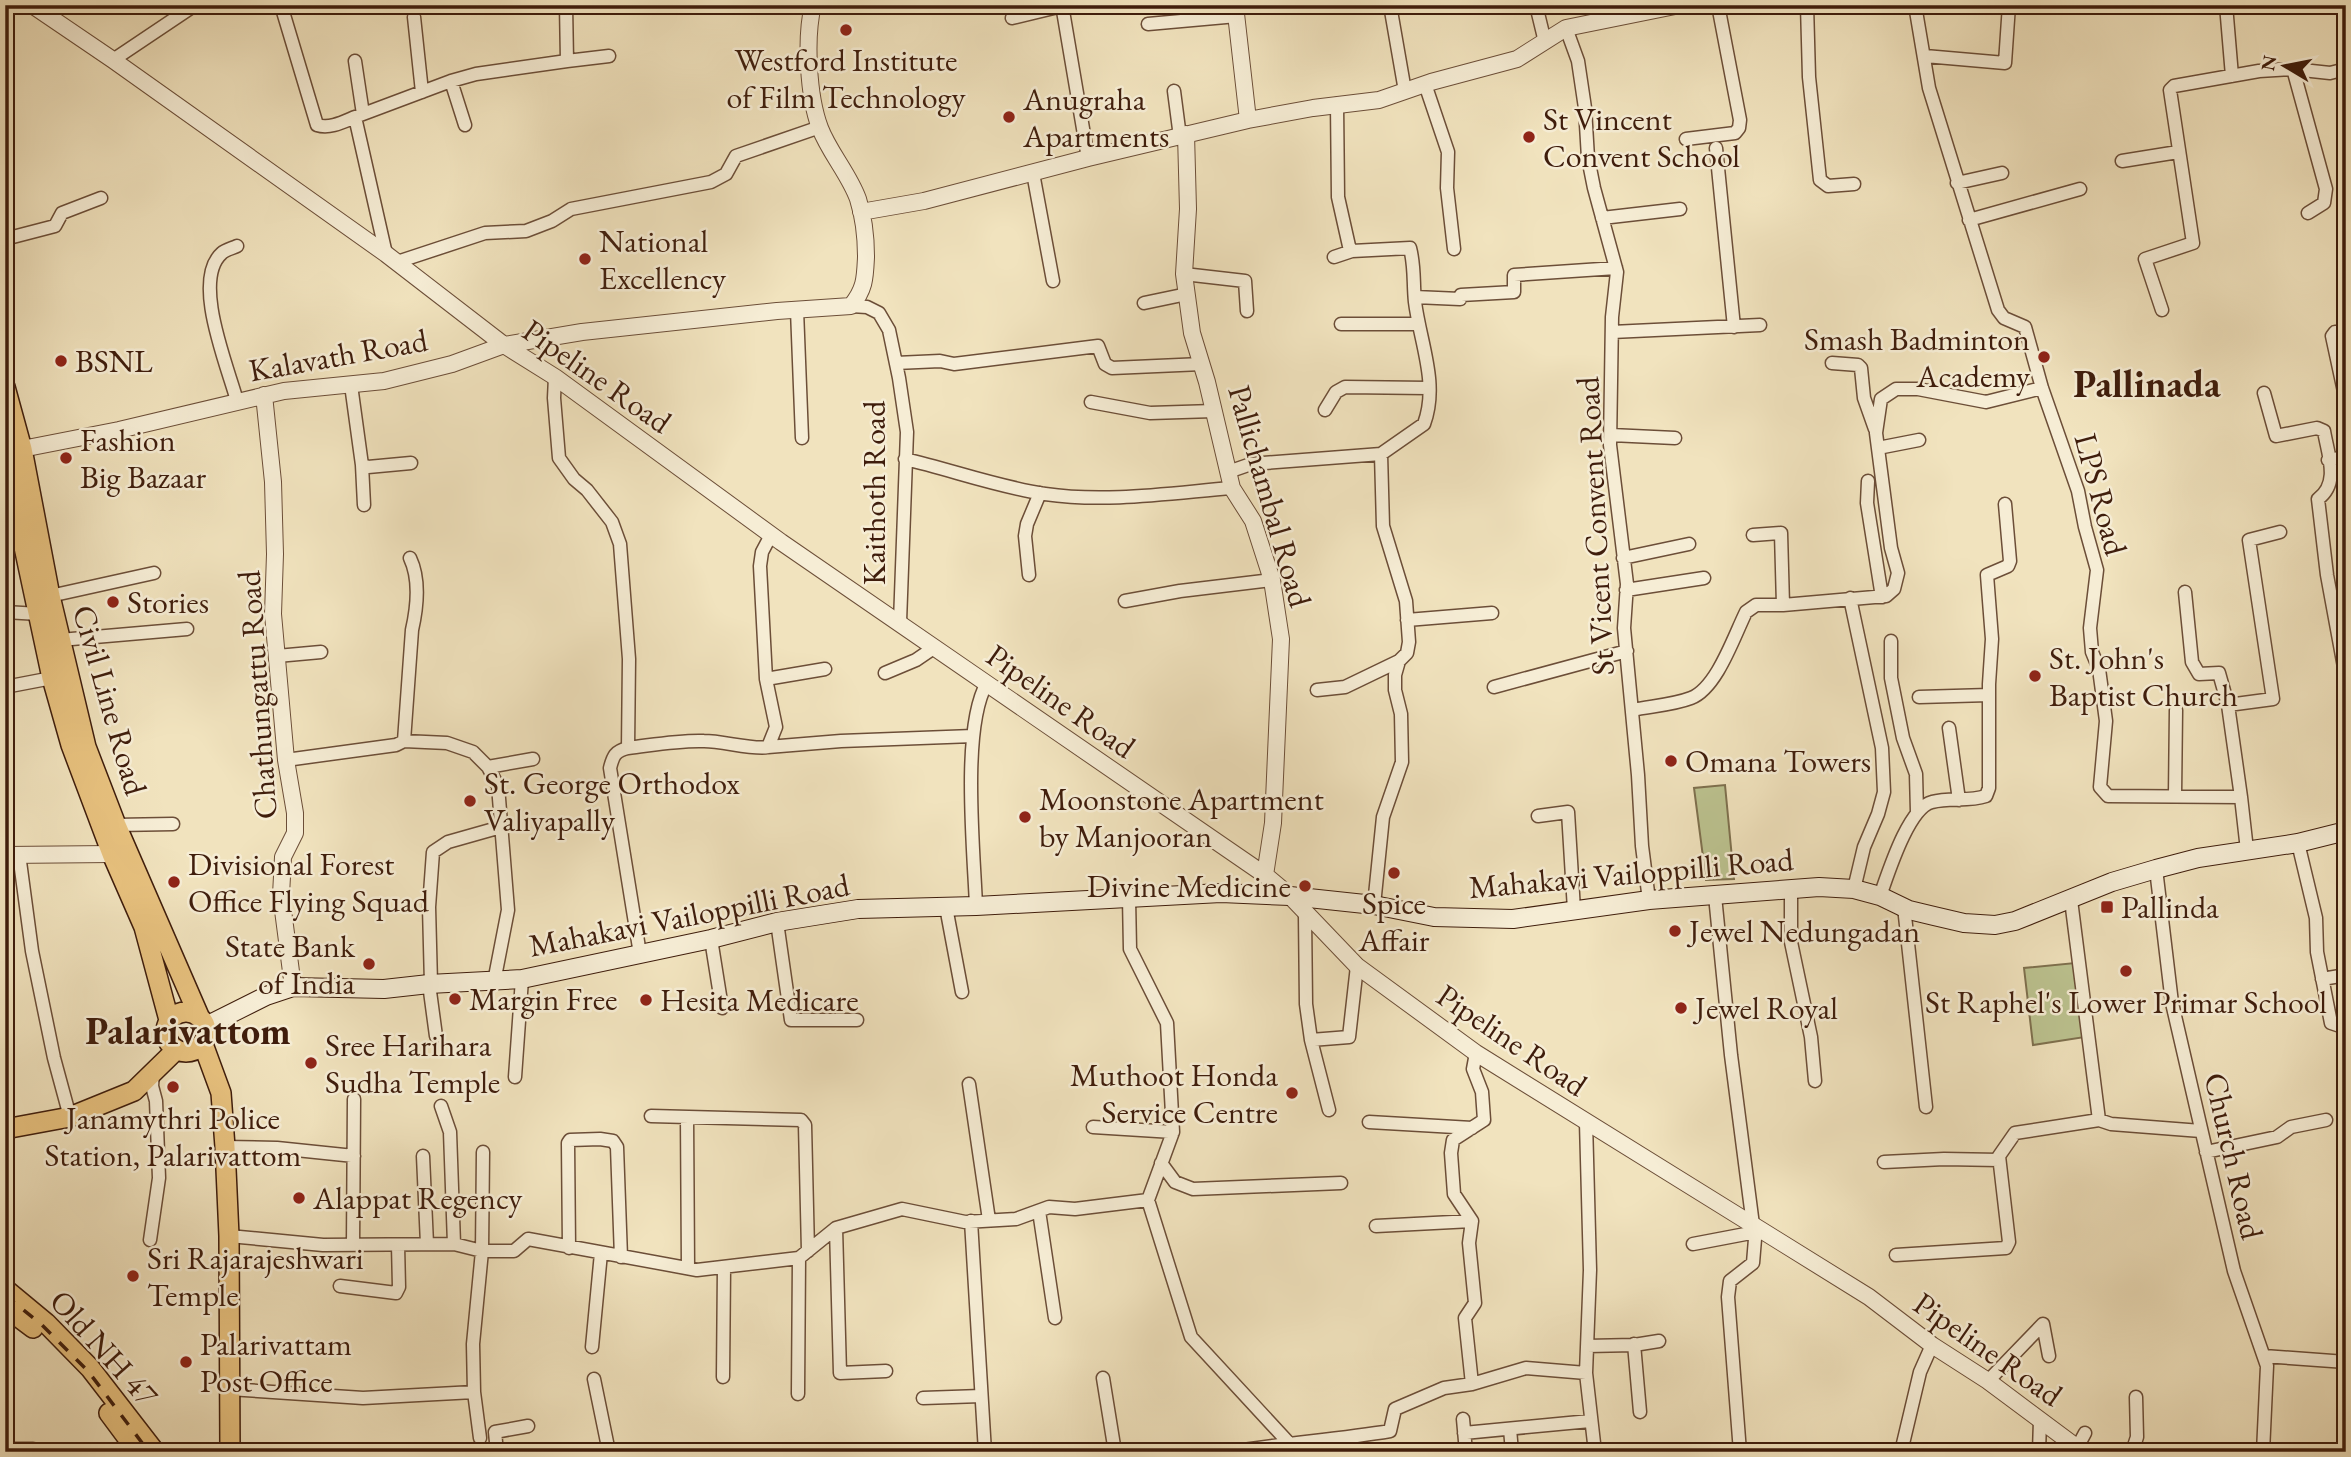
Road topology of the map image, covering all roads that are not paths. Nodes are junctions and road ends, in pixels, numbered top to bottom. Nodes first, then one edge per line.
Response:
1 (33, 5) edge
2 (195, 5) edge
3 (281, 5) edge
4 (566, 5) edge
5 (813, 5) edge
6 (1390, 5) edge
7 (1536, 5) edge
8 (1680, 5) edge
9 (1718, 5) edge
10 (1807, 5) edge
11 (1915, 5) edge
12 (2010, 5) edge
13 (2226, 5) edge
14 (1062, 6) edge
15 (1236, 11) edge
16 (414, 17) dead end
17 (1012, 18) dead end
18 (1148, 24) dead end
19 (1566, 28) junction
20 (1545, 41) junction
21 (609, 55) dead end
22 (1925, 56) junction
23 (113, 60) junction
24 (355, 61) dead end
25 (567, 61) junction
26 (2293, 68) junction
27 (2346, 69) edge
28 (2232, 76) junction
29 (451, 81) junction
30 (1425, 84) junction
31 (1174, 91) dead end
32 (1405, 91) junction
33 (422, 92) junction
34 (1337, 104) junction
35 (359, 115) junction
36 (1248, 120) junction
37 (465, 125) dead end
38 (820, 127) junction
39 (1183, 136) junction
40 (1686, 139) dead end
41 (1716, 148) dead end
42 (2178, 152) junction
43 (1087, 158) junction
44 (2122, 161) dead end
45 (1033, 173) junction
46 (2002, 173) dead end
47 (1958, 183) junction
48 (1854, 184) dead end
49 (2080, 189) dead end
50 (101, 198) dead end
51 (1680, 209) dead end
52 (861, 212) junction
53 (2308, 213) dead end
54 (1602, 218) junction
55 (1969, 220) junction
56 (5, 239) edge
57 (237, 246) dead end
58 (1454, 249) dead end
59 (1352, 251) junction
60 (1334, 257) dead end
61 (391, 258) junction
62 (1616, 268) junction
63 (1184, 274) junction
64 (1053, 281) dead end
65 (1187, 294) junction
66 (1415, 298) junction
67 (1143, 303) dead end
68 (851, 306) junction
69 (797, 310) junction
70 (2162, 310) dead end
71 (1247, 311) dead end
72 (1341, 324) dead end
73 (1418, 324) junction
74 (1760, 326) dead end
75 (1734, 327) junction
76 (1612, 332) junction
77 (2346, 333) edge
78 (504, 345) junction
79 (896, 363) junction
80 (1832, 363) dead end
81 (1202, 364) junction
82 (555, 377) junction
83 (351, 384) junction
84 (5, 387) edge
85 (1428, 388) junction
86 (2042, 388) junction
87 (2264, 393) dead end
88 (264, 395) junction
89 (237, 401) junction
90 (2346, 401) edge
91 (1091, 402) dead end
92 (1325, 410) dead end
93 (1214, 411) junction
94 (1876, 433) junction
95 (1611, 435) junction
96 (802, 438) dead end
97 (1675, 438) dead end
98 (1919, 440) dead end
99 (1878, 448) junction
100 (14, 454) edge
101 (1381, 454) junction
102 (2346, 457) edge
103 (905, 458) junction
104 (2328, 460) junction
105 (411, 463) dead end
106 (362, 465) junction
107 (1230, 480) junction
108 (1868, 481) dead end
109 (1040, 493) junction
110 (10, 504) edge
111 (2005, 504) dead end
112 (364, 505) dead end
113 (2280, 533) dead end
114 (771, 535) junction
115 (1753, 536) dead end
116 (1689, 544) dead end
117 (34, 557) junction
118 (410, 558) dead end
119 (1623, 558) junction
120 (154, 573) dead end
121 (1029, 575) dead end
122 (1704, 578) dead end
123 (1272, 580) junction
124 (1626, 590) junction
125 (2185, 592) dead end
126 (50, 596) junction
127 (1882, 597) junction
128 (1850, 598) junction
129 (1125, 601) dead end
130 (1783, 605) junction
131 (5, 612) edge
132 (1492, 613) dead end
133 (38, 614) junction
134 (1408, 620) junction
135 (900, 622) junction
136 (187, 629) dead end
137 (60, 640) junction
138 (1891, 640) dead end
139 (935, 647) junction
140 (321, 652) dead end
141 (1627, 652) junction
142 (277, 656) junction
143 (1399, 661) junction
144 (825, 669) dead end
145 (884, 673) dead end
146 (52, 678) junction
147 (2346, 678) edge
148 (766, 679) junction
149 (987, 683) junction
150 (5, 687) edge
151 (1494, 687) dead end
152 (1317, 690) dead end
153 (1989, 695) junction
154 (1919, 697) dead end
155 (2228, 705) junction
156 (1632, 710) junction
157 (2176, 710) dead end
158 (1949, 728) dead end
159 (973, 736) junction
160 (404, 741) junction
161 (768, 747) junction
162 (628, 748) junction
163 (533, 759) dead end
164 (286, 760) junction
165 (488, 767) junction
166 (2175, 796) junction
167 (2241, 797) junction
168 (1959, 800) junction
169 (1917, 812) junction
170 (1538, 816) dead end
171 (173, 824) dead end
172 (116, 825) junction
173 (501, 827) junction
174 (2346, 831) edge
175 (2298, 843) junction
176 (2247, 850) junction
177 (112, 853) junction
178 (12, 855) edge
179 (2156, 869) junction
180 (1265, 875) junction
181 (1854, 889) junction
182 (1791, 890) junction
183 (1715, 895) junction
184 (1290, 896) junction
185 (1880, 896) junction
186 (1129, 898) junction
187 (1649, 900) junction
188 (2071, 900) junction
189 (1374, 905) junction
190 (976, 906) junction
191 (946, 907) junction
192 (1904, 907) junction
193 (1574, 911) junction
194 (1305, 915) junction
195 (778, 922) junction
196 (711, 939) junction
197 (640, 954) junction
198 (1357, 966) junction
199 (2346, 975) edge
200 (522, 979) junction
201 (2322, 979) junction
202 (494, 982) junction
203 (430, 984) junction
204 (293, 987) junction
205 (962, 992) dead end
206 (722, 1008) dead end
207 (169, 1020) junction
208 (857, 1020) dead end
209 (203, 1028) junction
210 (2346, 1028) edge
211 (436, 1036) dead end
212 (1311, 1040) junction
213 (176, 1050) junction
214 (1476, 1053) junction
215 (153, 1071) junction
216 (515, 1077) dead end
217 (1815, 1081) dead end
218 (969, 1084) dead end
219 (354, 1099) dead end
220 (441, 1107) dead end
221 (1926, 1107) dead end
222 (1329, 1110) dead end
223 (651, 1115) dead end
224 (71, 1117) junction
225 (687, 1117) junction
226 (2099, 1120) junction
227 (2326, 1120) dead end
228 (1369, 1122) dead end
229 (1586, 1122) junction
230 (1093, 1127) dead end
231 (1472, 1128) junction
232 (5, 1129) edge
233 (2201, 1131) junction
234 (1172, 1132) junction
235 (225, 1147) junction
236 (483, 1152) dead end
237 (2206, 1152) junction
238 (354, 1156) junction
239 (423, 1156) dead end
240 (1999, 1160) junction
241 (1884, 1162) dead end
242 (1161, 1163) junction
243 (1341, 1183) dead end
244 (1148, 1200) junction
245 (1039, 1211) junction
246 (989, 1220) junction
247 (971, 1221) junction
248 (1472, 1221) junction
249 (1376, 1226) dead end
250 (836, 1228) junction
251 (1755, 1228) junction
252 (229, 1236) junction
253 (150, 1240) dead end
254 (428, 1244) junction
255 (454, 1244) junction
256 (1693, 1244) dead end
257 (353, 1245) junction
258 (398, 1245) junction
259 (569, 1248) junction
260 (482, 1251) junction
261 (601, 1254) junction
262 (804, 1254) junction
263 (1896, 1255) dead end
264 (621, 1257) junction
265 (724, 1266) junction
266 (688, 1268) junction
267 (340, 1286) dead end
268 (5, 1289) edge
269 (5, 1307) edge
270 (1055, 1318) dead end
271 (1659, 1341) dead end
272 (1634, 1345) junction
273 (1932, 1345) junction
274 (1587, 1346) junction
275 (592, 1347) dead end
276 (2049, 1356) dead end
277 (2264, 1356) junction
278 (2346, 1362) edge
279 (886, 1371) dead end
280 (1586, 1373) junction
281 (723, 1377) dead end
282 (1103, 1378) dead end
283 (594, 1379) dead end
284 (1988, 1381) junction
285 (1472, 1384) junction
286 (229, 1389) junction
287 (474, 1392) junction
288 (798, 1394) dead end
289 (981, 1396) junction
290 (2136, 1397) dead end
291 (923, 1398) dead end
292 (1640, 1412) dead end
293 (2040, 1420) junction
294 (1590, 1421) junction
295 (528, 1426) dead end
296 (1510, 1429) junction
297 (480, 1438) dead end
298 (2082, 1444) edge
299 (1290, 1447) edge
300 (5, 1448) edge
301 (33, 1449) dead end
302 (138, 1452) edge
303 (155, 1452) edge
304 (230, 1452) edge
305 (497, 1452) edge
306 (609, 1452) edge
307 (985, 1452) edge
308 (1115, 1452) edge
309 (1230, 1452) edge
310 (1466, 1452) edge
311 (1512, 1452) edge
312 (1595, 1452) edge
313 (1740, 1452) edge
314 (1901, 1452) edge
315 (2039, 1452) edge
316 (2132, 1452) edge
317 (2263, 1452) edge

1 - 23 street, Pipeline Road
2 - 23 street
3 - 35 street
4 - 25 street
5 - 38 street
6 - 32 street
7 - 20 street
8 - 19 street
9 - 40 street
10 - 48 street
11 - 22 street, LPS Road
12 - 22 street
13 - 28 street
14 - 17 street
14 - 43 street
15 - 18 street
15 - 36 street
16 - 33 street
19 - 20 street
19 - 54 street, St Vicent Convent Road
20 - 30 street
21 - 25 street
22 - 47 street, LPS Road
23 - 61 street, Pipeline Road
24 - 35 street
25 - 29 street
26 - 27 street
26 - 28 street
26 - 53 street
28 - 42 street
29 - 33 street
29 - 37 street
30 - 32 street
30 - 58 street
31 - 39 street
32 - 34 street
33 - 35 street
34 - 36 street
34 - 59 street
35 - 61 street
36 - 39 street
38 - 52 street
38 - 61 street
39 - 43 street
39 - 63 street, Pallichambal Road
41 - 75 street
42 - 44 street
42 - 70 street
43 - 45 street
45 - 52 street
45 - 64 street
46 - 47 street
47 - 55 street, LPS Road
49 - 55 street
50 - 56 street
51 - 54 street
52 - 68 street
54 - 62 street, St Vicent Convent Road
55 - 86 street, LPS Road
57 - 89 street
59 - 60 street
59 - 66 street
61 - 78 street, Pipeline Road
62 - 66 street
62 - 76 street, St Vicent Convent Road
63 - 65 street, Pallichambal Road
63 - 71 street
65 - 67 street
65 - 81 street, Pallichambal Road
66 - 73 street
68 - 69 street, Kalavath Road
68 - 79 street, Kaithoth Road
69 - 78 street, Kalavath Road
69 - 96 street
72 - 73 street
73 - 85 street
74 - 75 street
75 - 76 street
76 - 95 street, St Vicent Convent Road
77 - 90 street
78 - 82 street, Pipeline Road
78 - 83 street, Kalavath Road
79 - 81 street
79 - 103 street, Kaithoth Road
80 - 94 street
81 - 93 street, Pallichambal Road
82 - 114 street, Pipeline Road
82 - 162 street
83 - 88 street, Kalavath Road
83 - 106 street
84 - 100 main road, Civil Line Road
85 - 92 street
85 - 101 street
86 - 94 street
86 - 166 street, LPS Road
87 - 104 street
88 - 89 street, Kalavath Road
88 - 142 street, Chathungattu Road
89 - 100 street, Kalavath Road
91 - 93 street
93 - 107 street, Pallichambal Road
94 - 99 street
95 - 97 street
95 - 119 street, St Vicent Convent Road
98 - 99 street
99 - 127 street
100 - 110 main road, Civil Line Road
100 - 117 main road, Civil Line Road
101 - 107 street
101 - 134 street
102 - 104 street
103 - 109 street
103 - 135 street, Kaithoth Road
104 - 147 street
105 - 106 street
106 - 112 street
107 - 109 street
107 - 123 street, Pallichambal Road
108 - 127 street
109 - 121 street
110 - 117 main road, Civil Line Road
111 - 153 street
113 - 155 street
114 - 135 street, Pipeline Road
114 - 148 street
115 - 130 street
116 - 119 street
117 - 126 main road, Civil Line Road
117 - 133 main road, Civil Line Road
118 - 160 street
119 - 124 street, St Vicent Convent Road
120 - 126 street
122 - 124 street
123 - 129 street
123 - 180 street, Pallichambal Road
124 - 141 street, St Vicent Convent Road
125 - 155 street
126 - 137 main road, Civil Line Road
127 - 128 street
128 - 130 street
128 - 181 street
130 - 156 street
131 - 133 street
132 - 134 street
133 - 146 main road, Civil Line Road
134 - 143 street
135 - 139 street, Pipeline Road
136 - 137 street
137 - 172 main road, Civil Line Road
138 - 169 street
139 - 145 street
139 - 149 street, Pipeline Road
140 - 142 street
141 - 151 street
141 - 156 street, St Vicent Convent Road
142 - 164 street, Chathungattu Road
143 - 152 street
143 - 189 street
144 - 148 street
146 - 150 street
146 - 177 main road, Civil Line Road
148 - 161 street
149 - 159 street
149 - 180 street, Pipeline Road
153 - 154 street
153 - 168 street
155 - 167 street
156 - 187 street, St Vicent Convent Road
157 - 166 street
158 - 168 street
159 - 161 street
159 - 190 street
160 - 164 street
160 - 165 street
161 - 162 street
162 - 197 street
163 - 165 street
164 - 204 street, Chathungattu Road
165 - 173 street
166 - 167 street, LPS Road
167 - 176 street
168 - 169 street
169 - 185 street
170 - 193 street
171 - 172 street
172 - 209 main road, Civil Line Road
173 - 202 street
173 - 203 street
174 - 175 main road, Mahakavi Vailoppilli Road
175 - 176 main road, Mahakavi Vailoppilli Road
175 - 201 street
176 - 179 main road, Mahakavi Vailoppilli Road
177 - 178 street
177 - 207 main road, Civil Line Road
178 - 224 street
179 - 188 main road, Mahakavi Vailoppilli Road
179 - 233 street, Church Road
180 - 184 street, Pipeline Road
181 - 182 main road, Mahakavi Vailoppilli Road
181 - 185 main road, Mahakavi Vailoppilli Road
182 - 183 main road, Mahakavi Vailoppilli Road
182 - 217 street
183 - 187 main road, Mahakavi Vailoppilli Road
183 - 251 street
184 - 186 main road, Mahakavi Vailoppilli Road
184 - 189 main road, Mahakavi Vailoppilli Road
184 - 194 street, Pipeline Road
185 - 192 main road, Mahakavi Vailoppilli Road
186 - 190 main road, Mahakavi Vailoppilli Road
186 - 234 street
187 - 193 main road, Mahakavi Vailoppilli Road
188 - 192 main road, Mahakavi Vailoppilli Road
188 - 226 street
189 - 193 main road, Mahakavi Vailoppilli Road
190 - 191 main road, Mahakavi Vailoppilli Road
191 - 195 main road, Mahakavi Vailoppilli Road
191 - 205 street
192 - 221 street
194 - 198 street, Pipeline Road
194 - 212 street
195 - 196 main road, Mahakavi Vailoppilli Road
195 - 208 street
196 - 197 main road, Mahakavi Vailoppilli Road
196 - 206 street
197 - 200 main road, Mahakavi Vailoppilli Road
198 - 212 street
198 - 214 street, Pipeline Road
199 - 201 street
200 - 202 main road, Mahakavi Vailoppilli Road
200 - 216 street
201 - 210 street
202 - 203 main road, Mahakavi Vailoppilli Road
203 - 204 main road, Mahakavi Vailoppilli Road
203 - 211 street
204 - 209 main road, Mahakavi Vailoppilli Road
207 - 209 main road
207 - 213 main road
209 - 213 main road
209 - 235 main road
212 - 222 street
213 - 215 main road
214 - 229 street, Pipeline Road
214 - 231 street
215 - 224 main road
215 - 253 street
218 - 246 street
219 - 238 street
220 - 255 street
223 - 225 street
224 - 232 main road
225 - 262 street
225 - 266 street
226 - 233 street
226 - 240 street
227 - 237 street
228 - 231 street
229 - 251 street, Pipeline Road
229 - 274 street
230 - 234 street
231 - 248 street
233 - 237 street, Church Road
234 - 242 street
235 - 238 street
235 - 252 main road
236 - 260 street
237 - 277 street, Church Road
238 - 257 street
239 - 254 street
240 - 241 street
240 - 263 street
242 - 243 street
242 - 244 street
244 - 245 street
244 - 299 street
245 - 246 street
245 - 270 street
246 - 247 street
247 - 250 street
247 - 289 street
248 - 249 street
248 - 285 street
250 - 262 street
250 - 279 street
251 - 256 street
251 - 273 street, Pipeline Road
251 - 313 street
252 - 257 street
252 - 286 main road
254 - 255 street
254 - 258 street
255 - 260 street
257 - 258 street
258 - 267 street
259 - 260 street
259 - 261 street
259 - 264 street
260 - 287 street
261 - 264 street
261 - 275 street
262 - 265 street
262 - 288 street
264 - 266 street
265 - 266 street
265 - 281 street
268 - 303 main road, Old NH 47
269 - 302 main road, Old NH 47
271 - 272 street
272 - 274 street
272 - 292 street
273 - 284 street, Pipeline Road
273 - 314 street
274 - 280 street
276 - 284 street
277 - 278 street
277 - 317 street, Church Road
280 - 285 street
280 - 294 street
282 - 308 street
283 - 306 street
284 - 293 street, Pipeline Road
285 - 299 street
286 - 287 street
286 - 304 main road
287 - 297 street
289 - 291 street
289 - 307 street
290 - 316 street
293 - 298 street, Pipeline Road
293 - 315 street
294 - 296 street
294 - 312 street
295 - 305 street
296 - 310 street
296 - 311 street
299 - 309 street
300 - 301 street

